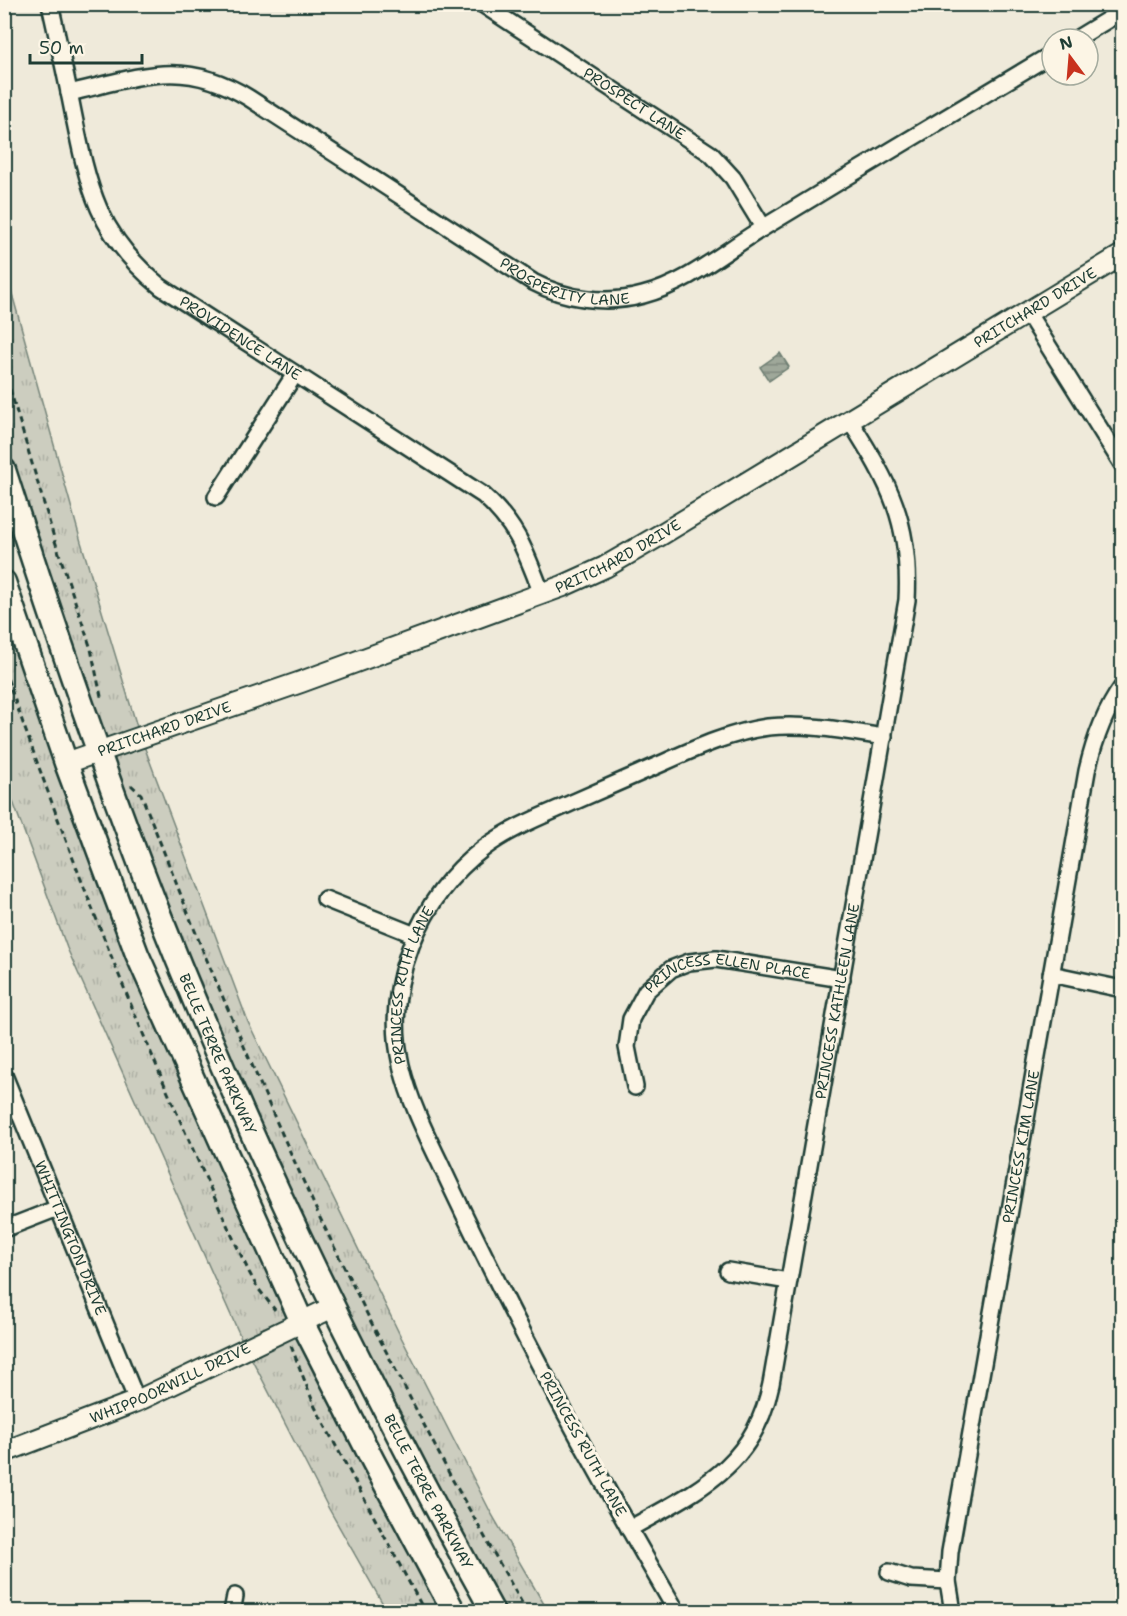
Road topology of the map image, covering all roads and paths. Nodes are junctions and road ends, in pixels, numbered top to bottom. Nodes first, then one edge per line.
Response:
1 (50, 4) edge
2 (482, 4) edge
3 (1122, 11) edge
4 (1096, 27) edge
5 (1040, 61) edge
6 (69, 93) junction
7 (763, 227) junction
8 (1122, 255) edge
9 (1027, 312) junction
10 (4, 369) edge
11 (295, 374) junction
12 (850, 421) junction
13 (1122, 464) edge
14 (4, 470) edge
15 (216, 497) dead end
16 (4, 582) edge
17 (542, 594) junction
18 (4, 669) edge
19 (1122, 687) edge
20 (103, 710) dead end
21 (884, 737) junction
22 (98, 753) junction
23 (66, 763) junction
24 (128, 782) dead end
25 (325, 899) dead end
26 (415, 935) junction
27 (1051, 974) junction
28 (842, 979) junction
29 (1122, 989) edge
30 (4, 1075) edge
31 (635, 1087) dead end
32 (58, 1208) junction
33 (4, 1229) edge
34 (728, 1271) dead end
35 (788, 1281) junction
36 (333, 1307) junction
37 (277, 1312) dead end
38 (302, 1322) junction
39 (291, 1346) dead end
40 (137, 1401) junction
41 (4, 1452) edge
42 (629, 1529) junction
43 (889, 1572) dead end
44 (948, 1581) junction
45 (424, 1611) edge
46 (454, 1611) edge
47 (493, 1611) edge
48 (527, 1611) edge
49 (677, 1611) edge
50 (953, 1611) edge

1 - 6 street, PROVIDENCE LANE
2 - 7 street, PROSPECT LANE
3 - 4 street
5 - 7 street, PROSPERITY LANE
6 - 7 street, PROSPERITY LANE
6 - 11 street, PROVIDENCE LANE
8 - 9 street, PRITCHARD DRIVE
9 - 12 street, PRITCHARD DRIVE
9 - 13 street
10 - 20 path
11 - 15 street
11 - 17 street, PROVIDENCE LANE
12 - 17 street, PRITCHARD DRIVE
12 - 21 street, PRINCESS KATHLEEN LANE
14 - 22 main road, BELLE TERRE PARKWAY
16 - 23 main road
17 - 22 street, PRITCHARD DRIVE
18 - 37 path
19 - 27 street, PRINCESS KIM LANE
21 - 26 street, PRINCESS RUTH LANE
21 - 28 street, PRINCESS KATHLEEN LANE
22 - 23 street, PRITCHARD DRIVE
22 - 36 main road, BELLE TERRE PARKWAY
23 - 38 main road
24 - 48 path
25 - 26 street
26 - 42 street, PRINCESS RUTH LANE
27 - 29 street
27 - 44 street, PRINCESS KIM LANE
28 - 31 street, PRINCESS ELLEN PLACE
28 - 35 street, PRINCESS KATHLEEN LANE
30 - 32 street, WHITTINGTON DRIVE
32 - 33 street
32 - 40 street, WHITTINGTON DRIVE
34 - 35 street
35 - 42 street, PRINCESS KATHLEEN LANE
36 - 38 street, WHIPPOORWILL DRIVE
36 - 47 main road, BELLE TERRE PARKWAY
38 - 40 street, WHIPPOORWILL DRIVE
38 - 46 main road
39 - 45 path
40 - 41 street, WHIPPOORWILL DRIVE
42 - 49 street, PRINCESS RUTH LANE
43 - 44 street
44 - 50 street, PRINCESS KIM LANE

